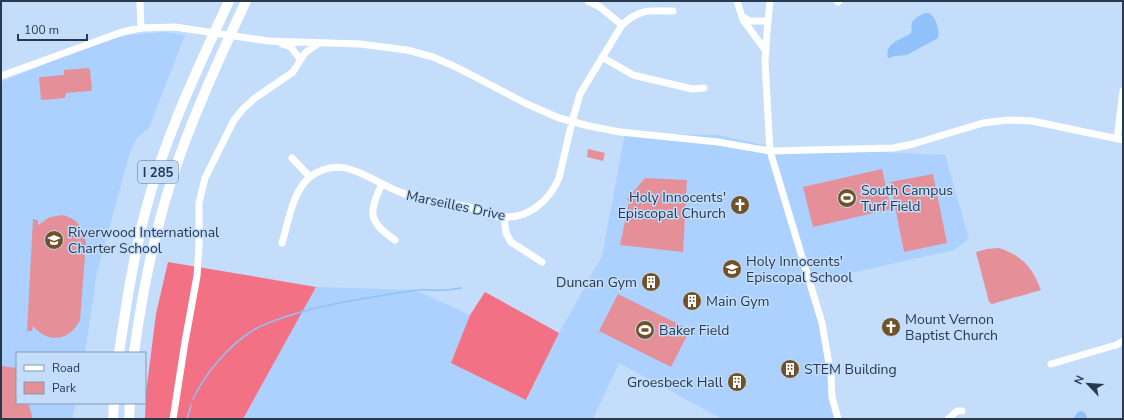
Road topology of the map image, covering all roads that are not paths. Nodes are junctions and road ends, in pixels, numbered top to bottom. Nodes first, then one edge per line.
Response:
1 (140, 1) edge
2 (229, 1) edge
3 (246, 1) edge
4 (588, 1) edge
5 (737, 1) edge
6 (770, 1) edge
7 (673, 10) dead end
8 (743, 16) junction
9 (768, 21) junction
10 (622, 25) junction
11 (141, 28) junction
12 (272, 41) junction
13 (301, 42) junction
14 (319, 43) junction
15 (766, 51) junction
16 (602, 57) junction
17 (298, 58) junction
18 (296, 67) junction
19 (1, 76) edge
20 (704, 88) dead end
21 (1123, 91) edge
22 (572, 122) junction
23 (1120, 140) edge
24 (770, 151) junction
25 (292, 158) dead end
26 (310, 177) junction
27 (382, 184) junction
28 (504, 217) junction
29 (395, 240) dead end
30 (282, 243) dead end
31 (542, 262) dead end
32 (1123, 341) edge
33 (119, 352) edge
34 (134, 352) edge
35 (1051, 364) dead end
36 (114, 404) edge
37 (130, 404) edge
38 (962, 411) dead end
39 (113, 419) edge
40 (129, 419) edge
41 (173, 419) edge
42 (838, 419) edge
43 (948, 419) edge

1 - 11 street
2 - 33 highway, I 285
3 - 34 highway, I 285
4 - 10 street
5 - 8 street
6 - 9 street
7 - 10 street
8 - 9 street
8 - 15 street
9 - 15 street
10 - 16 street, Marseilles Drive
11 - 12 street
11 - 19 street
12 - 13 street
12 - 17 street
13 - 14 street
13 - 17 street
14 - 18 street
14 - 22 street
15 - 24 street
16 - 20 street
16 - 22 street, Marseilles Drive
17 - 18 street
18 - 41 street
21 - 23 street
22 - 24 street
22 - 28 street, Marseilles Drive
23 - 24 street
24 - 42 street
25 - 26 street
26 - 27 street, Marseilles Drive
26 - 30 street
27 - 28 street, Marseilles Drive
27 - 29 street
28 - 31 street
32 - 35 street
36 - 39 highway
37 - 40 highway
38 - 43 street

